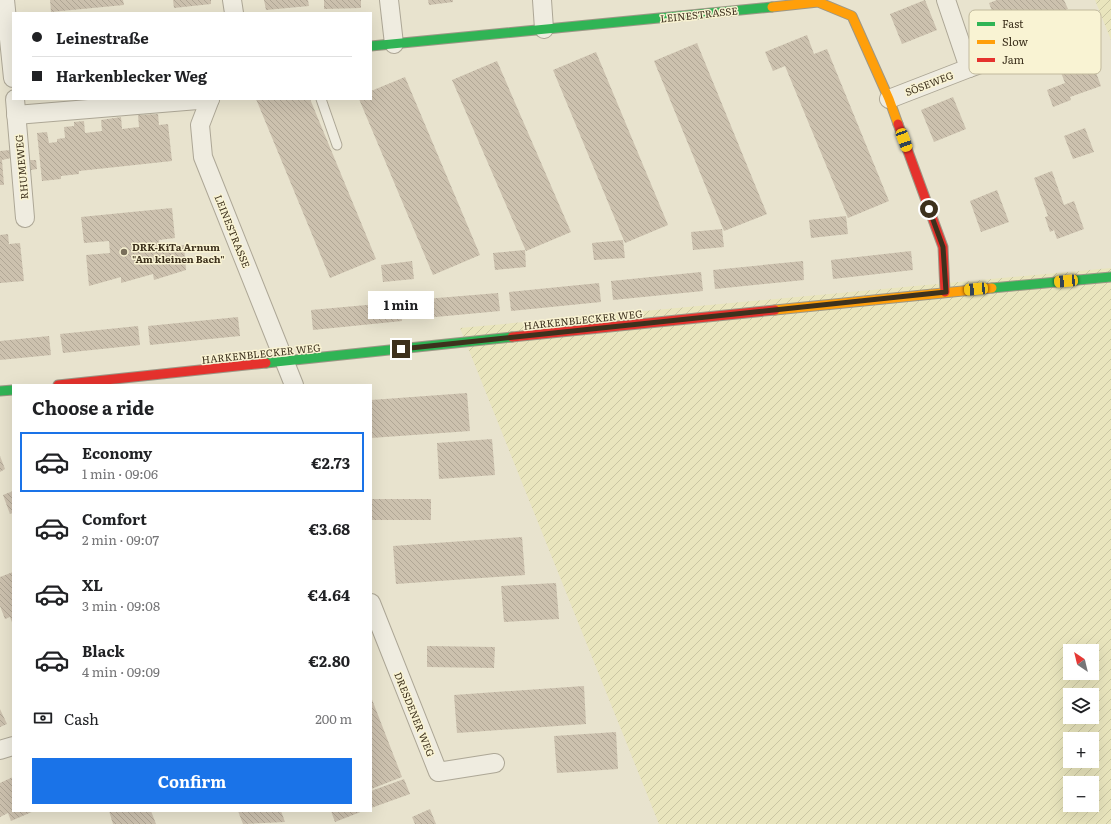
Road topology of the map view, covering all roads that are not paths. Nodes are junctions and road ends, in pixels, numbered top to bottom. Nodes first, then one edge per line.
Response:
1 (6, 0) edge
2 (232, 0) edge
3 (389, 0) edge
4 (542, 0) edge
5 (946, 0) edge
6 (711, 6) edge
7 (234, 12) edge
8 (544, 28) junction
9 (394, 44) junction
10 (372, 46) edge
11 (12, 67) edge
12 (969, 68) joint
13 (889, 99) junction
14 (186, 100) edge
15 (210, 100) edge
16 (321, 100) edge
17 (16, 107) edge
18 (337, 144) dead end
19 (25, 218) dead end
20 (1111, 277) edge
21 (946, 292) junction
22 (284, 361) junction
23 (67, 384) edge
24 (294, 384) edge
25 (12, 390) edge
26 (0, 391) edge
27 (372, 607) edge
28 (12, 746) edge
29 (0, 750) edge
30 (495, 763) dead end

1 - 11 street
2 - 7 street
3 - 9 street
4 - 8 street
5 - 12 street
6 - 8 street, LEINESTRASSE
6 - 13 street, LEINESTRASSE
8 - 9 street, LEINESTRASSE
9 - 10 street, LEINESTRASSE
12 - 13 street, SÖSEWEG
13 - 21 street, LEINESTRASSE
14 - 17 street, RHUMEWEG
15 - 22 street, LEINESTRASSE
16 - 18 lane
17 - 19 street, RHUMEWEG
20 - 21 street, HARKENBLECKER WEG
21 - 22 street, HARKENBLECKER WEG
22 - 23 street, HARKENBLECKER WEG
22 - 24 street
25 - 26 street
27 - 30 street, DRESDENER WEG
28 - 29 street

